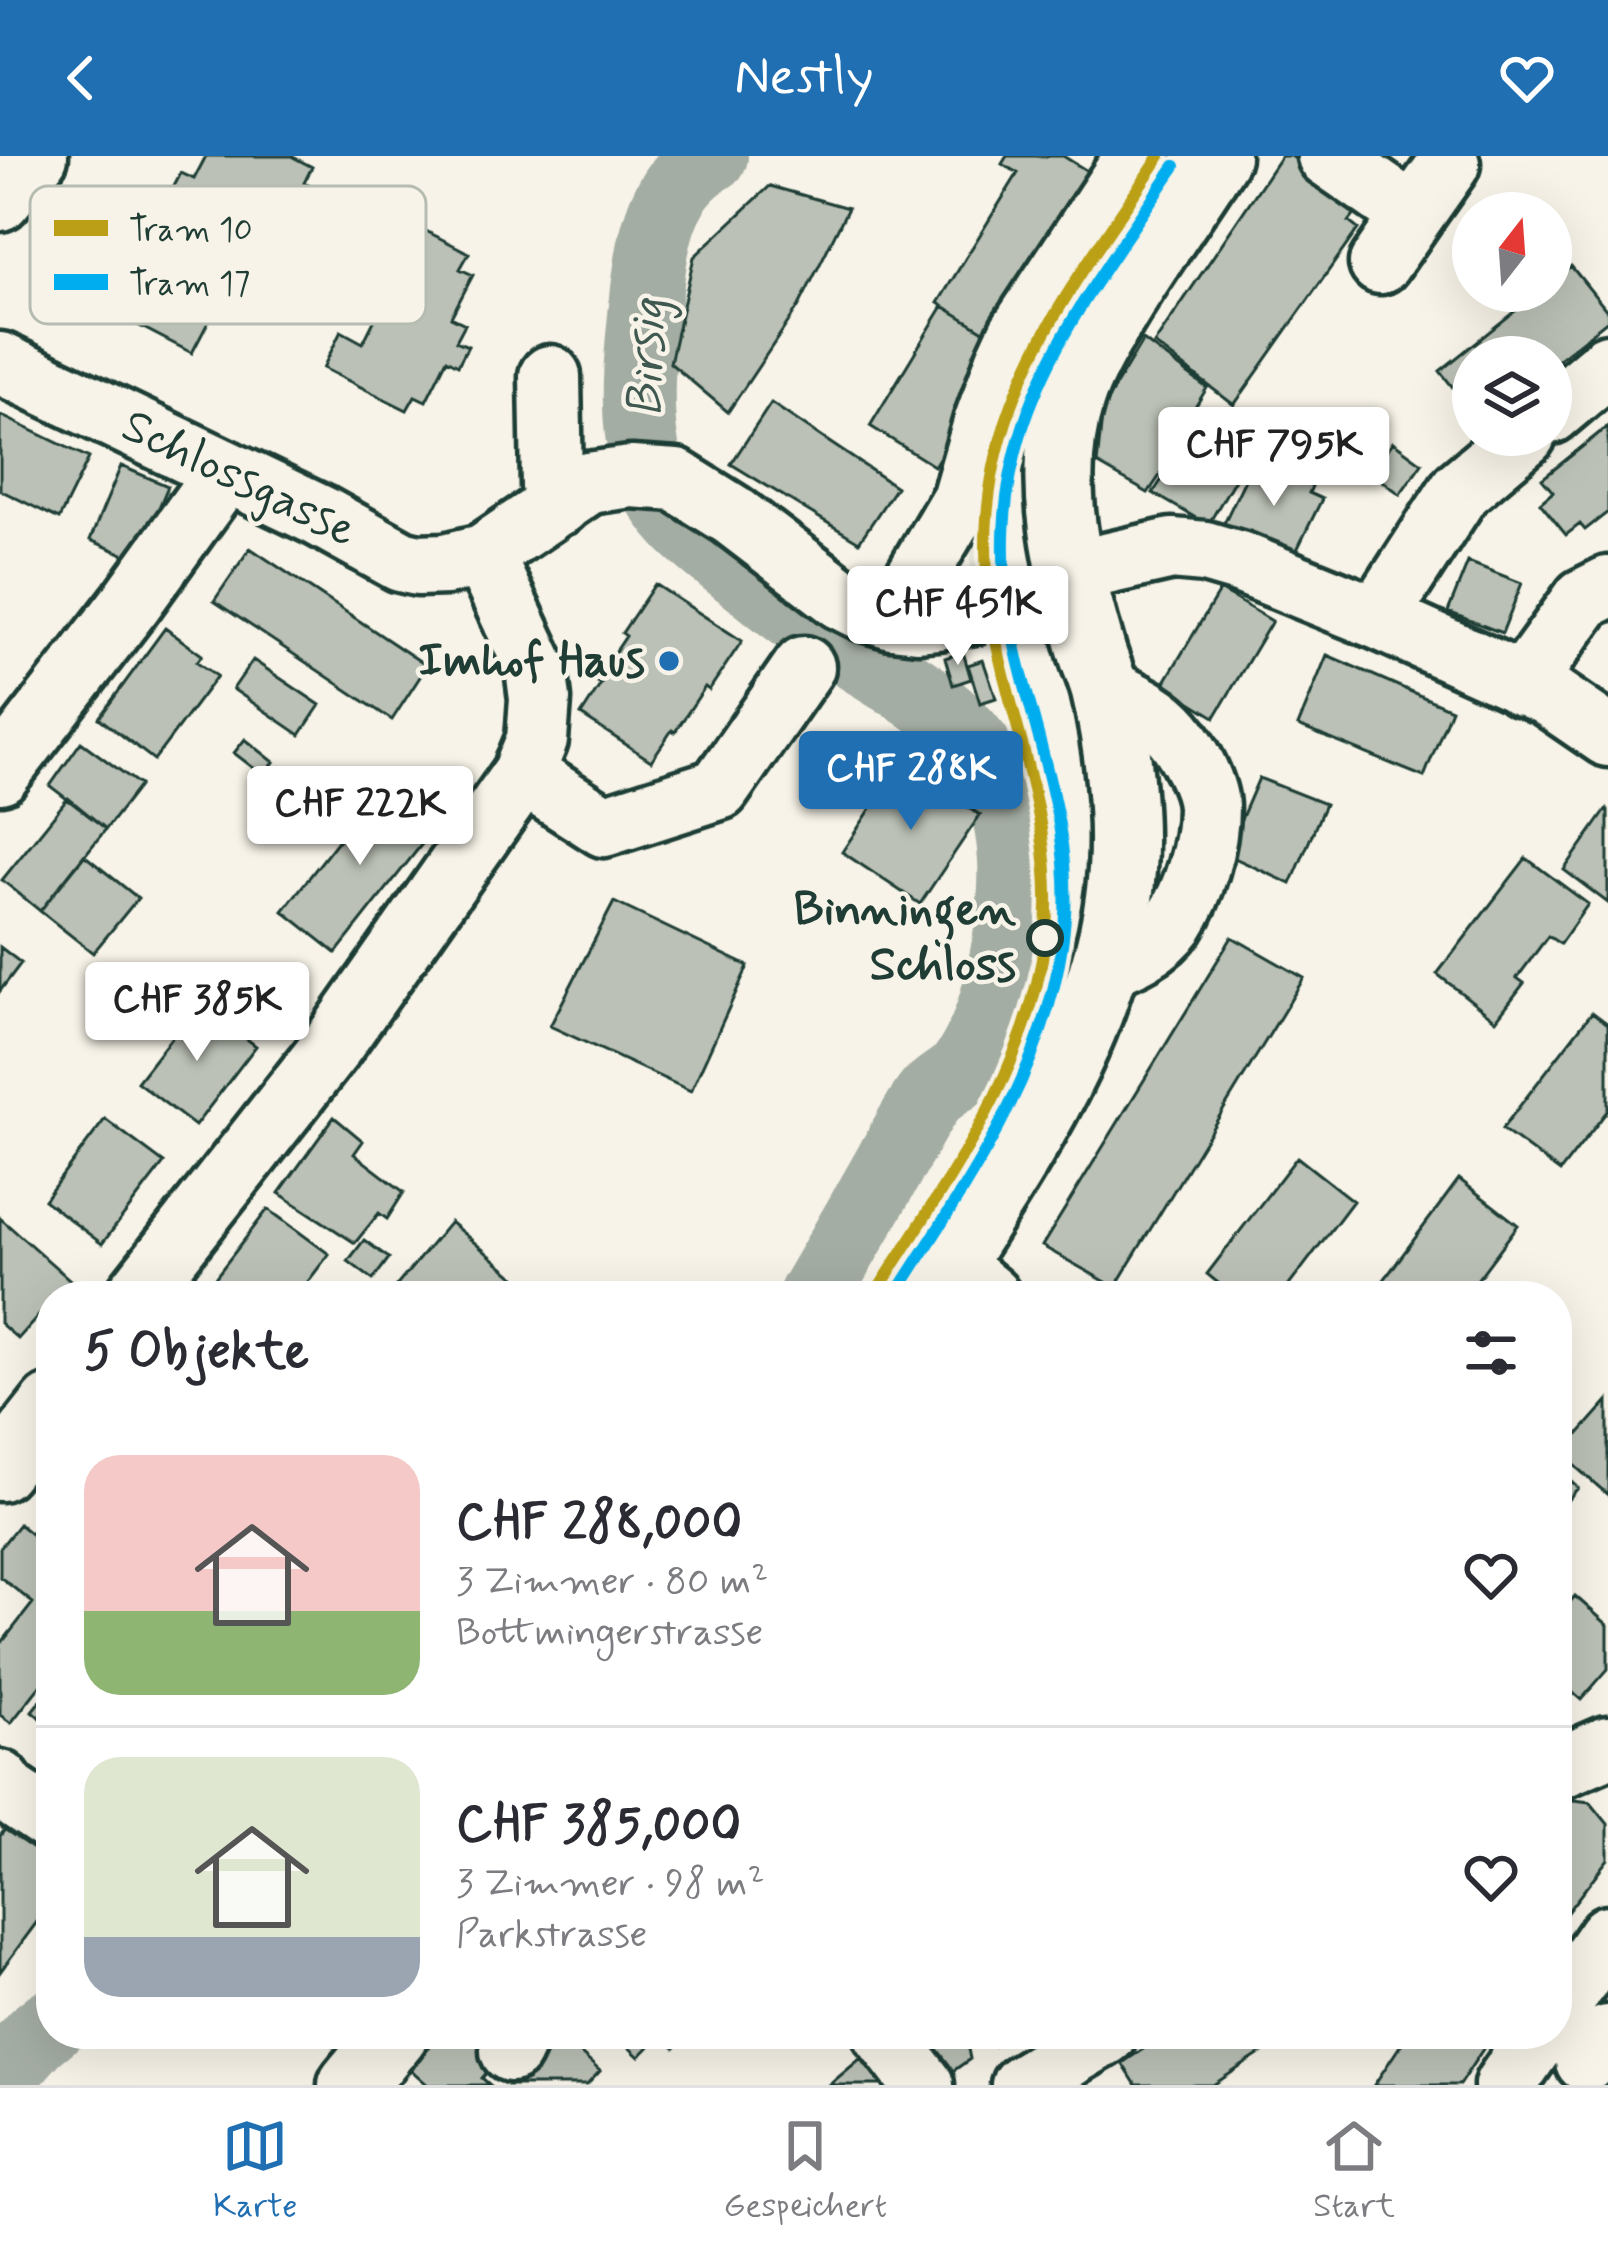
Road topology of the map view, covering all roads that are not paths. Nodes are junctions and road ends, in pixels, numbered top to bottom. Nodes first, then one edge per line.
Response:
1 (37, 156) edge
2 (1136, 156) edge
3 (1216, 156) edge
4 (1328, 156) edge
5 (1449, 164) dead end
6 (0, 200) edge
7 (0, 363) edge
8 (1608, 365) edge
9 (550, 376) dead end
10 (1572, 395) edge
11 (1500, 456) edge
12 (226, 471) junction
13 (563, 502) junction
14 (483, 555) junction
15 (1074, 584) junction
16 (1608, 587) edge
17 (1378, 618) junction
18 (892, 619) junction
19 (804, 668) dead end
20 (1522, 685) junction
21 (1104, 688) junction
22 (1608, 736) edge
23 (0, 773) edge
24 (523, 774) junction
25 (1106, 968) junction
26 (148, 1281) edge
27 (958, 1281) edge
28 (1608, 1748) edge
29 (1572, 1763) edge
30 (0, 1781) edge
31 (36, 1811) edge
32 (1606, 1943) edge
33 (1572, 2006) edge
34 (895, 2049) edge
35 (1081, 2049) edge
36 (922, 2085) edge
37 (1022, 2085) edge

1 - 6 street
2 - 18 street
3 - 15 main road
4 - 5 street
7 - 12 street, Schlossgasse
8 - 10 street
9 - 13 street
11 - 17 street
12 - 14 street, Schlossgasse
12 - 23 street
13 - 14 street, Schlossgasse
13 - 18 street, Schlossgasse
14 - 24 street
15 - 17 street, Schlossgasse
15 - 18 street, Schlossgasse
15 - 21 main road
16 - 20 street
17 - 20 street, Schlossgasse
19 - 24 street
20 - 22 street, Schlossgasse
21 - 25 main road
21 - 25 street
24 - 26 street
25 - 27 main road
28 - 29 street
30 - 31 street
32 - 33 street
34 - 36 street
35 - 37 street

